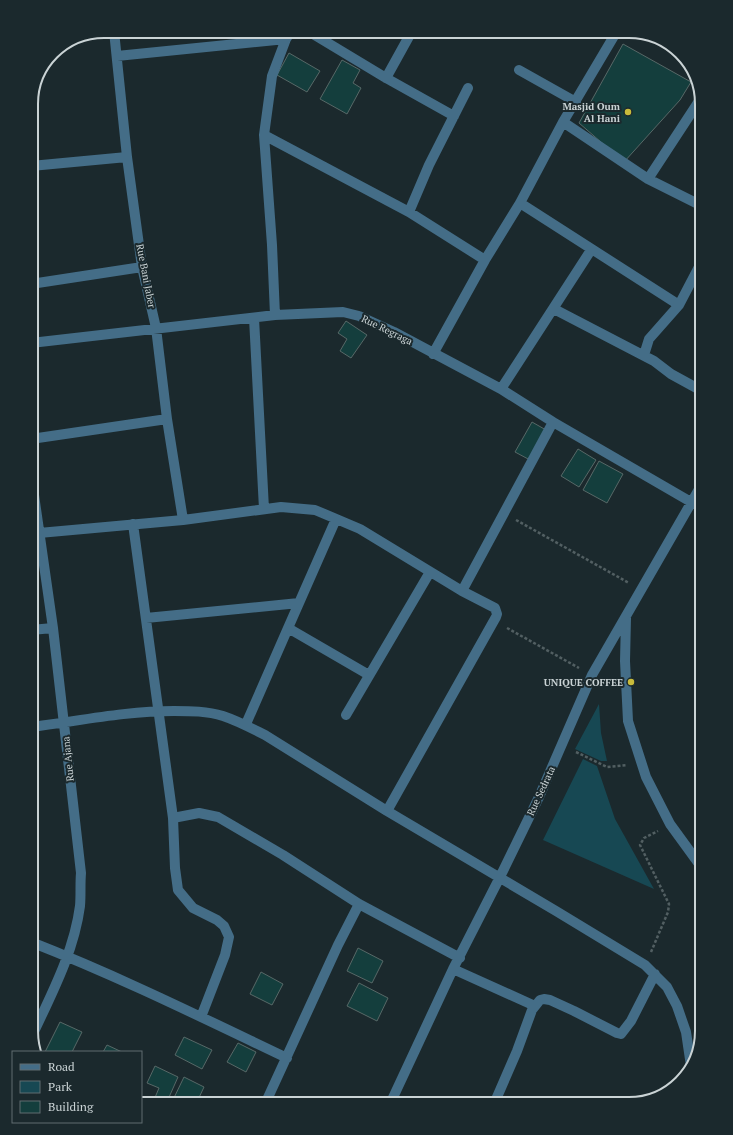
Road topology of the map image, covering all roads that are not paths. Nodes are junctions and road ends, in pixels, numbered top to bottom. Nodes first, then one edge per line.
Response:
1 (115, 38) edge
2 (264, 38) edge
3 (287, 38) edge
4 (320, 38) edge
5 (408, 38) edge
6 (613, 38) edge
7 (117, 56) junction
8 (519, 70) dead end
9 (386, 78) junction
10 (468, 88) dead end
11 (576, 102) junction
12 (695, 107) edge
13 (454, 116) junction
14 (564, 122) junction
15 (264, 135) junction
16 (127, 157) junction
17 (38, 165) edge
18 (648, 179) junction
19 (695, 202) edge
20 (520, 203) junction
21 (409, 212) junction
22 (591, 250) junction
23 (485, 260) junction
24 (142, 268) junction
25 (695, 274) edge
26 (38, 283) edge
27 (679, 305) junction
28 (554, 309) junction
29 (275, 316) junction
30 (254, 318) junction
31 (156, 328) junction
32 (38, 342) edge
33 (433, 354) junction
34 (644, 355) junction
35 (695, 387) edge
36 (501, 389) junction
37 (167, 419) junction
38 (553, 422) junction
39 (38, 438) edge
40 (695, 495) edge
41 (691, 502) junction
42 (695, 504) edge
43 (264, 509) junction
44 (336, 519) junction
45 (38, 520) edge
46 (183, 520) junction
47 (133, 524) junction
48 (40, 533) junction
49 (430, 572) junction
50 (462, 591) junction
51 (299, 603) junction
52 (626, 616) junction
53 (146, 618) junction
54 (53, 628) junction
55 (288, 628) junction
56 (38, 629) edge
57 (370, 675) junction
58 (159, 711) junction
59 (346, 715) dead end
60 (64, 723) junction
61 (246, 724) junction
62 (38, 726) edge
63 (387, 811) junction
64 (174, 818) junction
65 (695, 858) edge
66 (500, 878) junction
67 (359, 904) junction
68 (38, 945) edge
69 (68, 956) junction
70 (460, 958) junction
71 (453, 970) junction
72 (655, 974) junction
73 (535, 1006) junction
74 (201, 1017) junction
75 (38, 1023) edge
76 (690, 1057) edge
77 (287, 1058) junction
78 (268, 1097) edge
79 (393, 1097) edge
80 (497, 1097) edge

1 - 7 street, Rue Bani Jaber
2 - 7 street
3 - 15 street
4 - 9 street
5 - 9 street
6 - 11 street
7 - 16 street, Rue Bani Jaber
8 - 11 street
9 - 13 street
10 - 13 street
11 - 14 street
12 - 18 street
13 - 21 street
14 - 18 street
14 - 20 street
15 - 21 street
15 - 29 street
16 - 17 street
16 - 24 street, Rue Bani Jaber
18 - 19 street
20 - 22 street
20 - 23 street
21 - 23 street
22 - 27 street
22 - 28 street
23 - 33 street
24 - 26 street
24 - 31 street, Rue Bani Jaber
25 - 27 street
27 - 34 street
28 - 34 street
28 - 36 street
29 - 30 street, Rue Regraga
29 - 33 street, Rue Regraga
30 - 31 street, Rue Regraga
30 - 43 street
31 - 32 street, Rue Regraga
31 - 37 street, Rue Bani Jaber
33 - 36 street, Rue Regraga
34 - 35 street
36 - 38 street, Rue Regraga
37 - 39 street
37 - 46 street, Rue Bani Jaber
38 - 41 street, Rue Regraga
38 - 50 street
40 - 41 street, Rue Sedrata
41 - 42 street, Rue Regraga
41 - 52 street, Rue Sedrata
43 - 44 street
43 - 46 street
44 - 49 street
44 - 51 street
45 - 48 street, Rue Ajana
46 - 47 street
47 - 48 street
47 - 53 street
48 - 54 street, Rue Ajana
49 - 50 street
49 - 57 street
50 - 63 street
51 - 53 street
51 - 55 street
52 - 65 street
52 - 66 street, Rue Sedrata
53 - 58 street
54 - 56 street
54 - 60 street, Rue Ajana
55 - 57 street
55 - 61 street
57 - 59 street
58 - 60 street
58 - 61 street
58 - 64 street
60 - 62 street
60 - 69 street, Rue Ajana
61 - 63 street
63 - 66 street
64 - 67 street
64 - 74 street
66 - 70 street, Rue Sedrata
66 - 72 street
67 - 70 street
67 - 77 street
68 - 69 street
69 - 74 street
69 - 75 street, Rue Ajana
70 - 71 street, Rue Sedrata
71 - 73 street
71 - 79 street, Rue Sedrata
72 - 73 street
72 - 76 street
73 - 80 street
74 - 77 street
77 - 78 street

